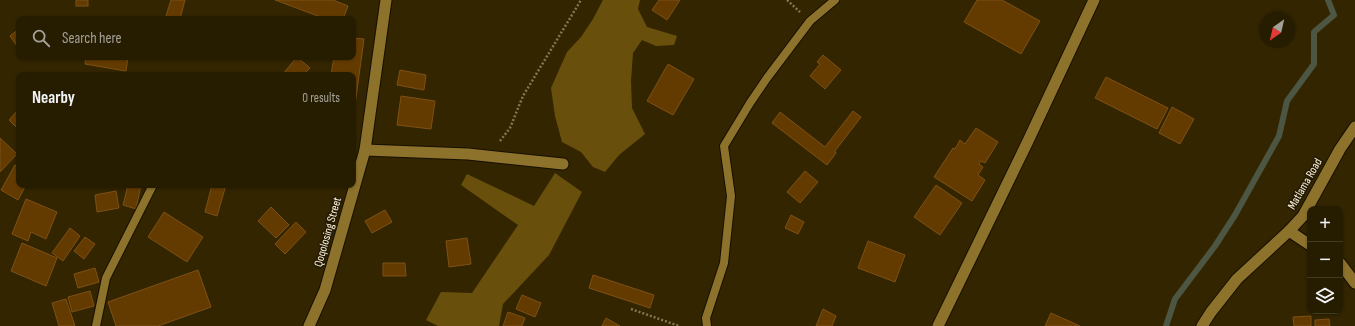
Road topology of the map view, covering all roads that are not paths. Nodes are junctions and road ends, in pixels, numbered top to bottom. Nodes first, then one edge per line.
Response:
1 (386, 0) edge
2 (835, 0) edge
3 (1094, 0) edge
4 (1355, 127) edge
5 (365, 150) junction
6 (563, 164) dead end
7 (357, 165) edge
8 (151, 188) edge
9 (351, 188) edge
10 (1289, 231) junction
11 (1307, 242) edge
12 (1343, 267) edge
13 (1355, 283) edge
14 (96, 326) edge
15 (310, 326) edge
16 (707, 326) edge
17 (938, 326) edge
18 (1202, 326) edge

1 - 5 street, Qoqolosing Street
2 - 16 lane
3 - 17 street
4 - 10 street, Matlama Road
5 - 6 street
5 - 7 street, Qoqolosing Street
8 - 14 lane
9 - 15 street, Qoqolosing Street
10 - 11 street
10 - 18 street, Matlama Road
12 - 13 street

